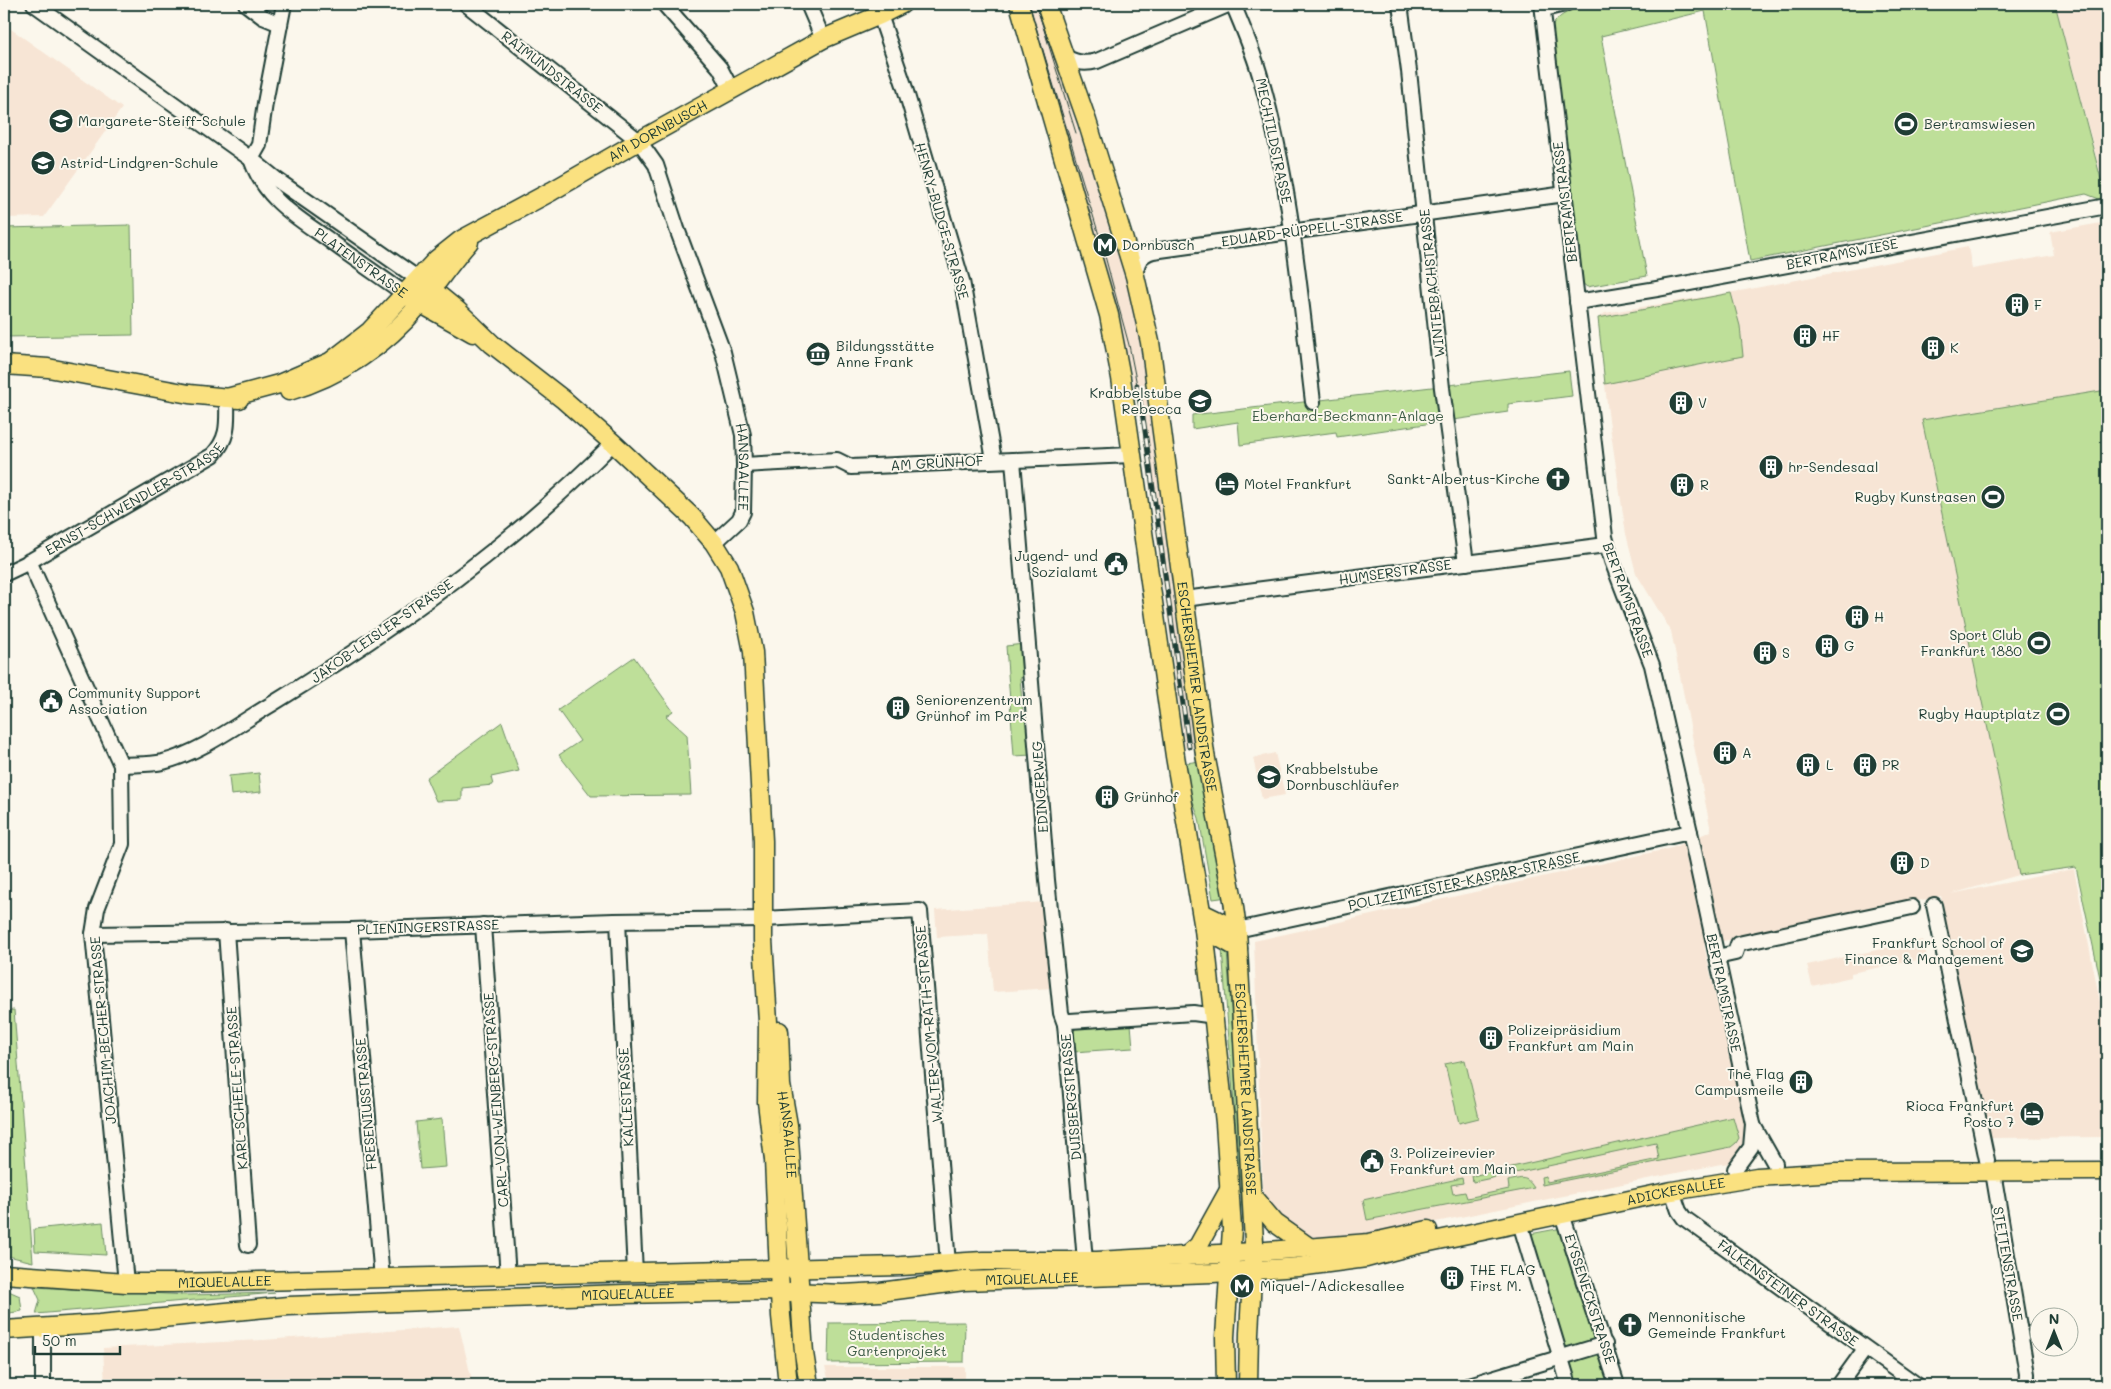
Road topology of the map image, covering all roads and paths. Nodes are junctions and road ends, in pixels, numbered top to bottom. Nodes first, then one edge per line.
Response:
1 (34, 4) edge
2 (246, 4) edge
3 (284, 4) edge
4 (466, 4) edge
5 (664, 4) edge
6 (808, 4) edge
7 (902, 4) edge
8 (1019, 4) edge
9 (1046, 4) edge
10 (1232, 4) edge
11 (1400, 4) edge
12 (1565, 4) edge
13 (1544, 5) edge
14 (878, 9) edge
15 (280, 24) junction
16 (828, 37) junction
17 (1062, 55) junction
18 (731, 89) junction
19 (639, 141) junction
20 (251, 159) junction
21 (1565, 194) junction
22 (2107, 206) edge
23 (1425, 212) junction
24 (1292, 232) junction
25 (1134, 276) junction
26 (426, 284) junction
27 (405, 294) junction
28 (1577, 302) junction
29 (420, 304) junction
30 (492, 344) junction
31 (4, 365) edge
32 (4, 373) edge
33 (95, 377) junction
34 (227, 398) junction
35 (1313, 402) dead end
36 (614, 443) junction
37 (1132, 455) junction
38 (994, 460) junction
39 (1013, 460) junction
40 (744, 465) junction
41 (714, 544) junction
42 (1606, 545) junction
43 (30, 561) junction
44 (1466, 563) junction
45 (4, 574) edge
46 (1184, 599) junction
47 (121, 765) junction
48 (1690, 832) junction
49 (1934, 905) dead end
50 (1912, 907) dead end
51 (767, 919) junction
52 (618, 920) junction
53 (1203, 921) junction
54 (484, 925) junction
55 (352, 930) junction
56 (1237, 930) junction
57 (226, 931) junction
58 (93, 934) junction
59 (1214, 943) junction
60 (1238, 948) junction
61 (1717, 957) junction
62 (1215, 1016) junction
63 (1065, 1024) junction
64 (1753, 1124) junction
65 (2107, 1160) edge
66 (1775, 1164) junction
67 (1990, 1166) junction
68 (1735, 1169) junction
69 (2107, 1170) edge
70 (1229, 1190) junction
71 (1672, 1191) junction
72 (1252, 1196) junction
73 (1562, 1214) junction
74 (1520, 1223) junction
75 (248, 1245) dead end
76 (1309, 1248) junction
77 (1254, 1252) junction
78 (1231, 1253) junction
79 (1186, 1256) junction
80 (1085, 1261) junction
81 (948, 1264) junction
82 (779, 1269) junction
83 (798, 1269) junction
84 (1253, 1270) junction
85 (1229, 1272) junction
86 (635, 1273) junction
87 (4, 1274) edge
88 (508, 1276) junction
89 (382, 1279) junction
90 (126, 1283) junction
91 (780, 1291) junction
92 (800, 1293) junction
93 (43, 1328) junction
94 (4, 1330) edge
95 (1605, 1344) junction
96 (1865, 1349) junction
97 (1561, 1357) junction
98 (43, 1385) edge
99 (788, 1385) edge
100 (809, 1385) edge
101 (1226, 1385) edge
102 (1248, 1385) edge
103 (1469, 1385) edge
104 (1570, 1385) edge
105 (1617, 1385) edge
106 (1839, 1385) edge
107 (1917, 1385) edge
108 (2026, 1385) edge

1 - 20 street, PLATENSTRASSE
2 - 15 street
3 - 15 street
4 - 19 street, RAIMUNDSTRASSE
5 - 18 street
6 - 16 street
7 - 14 main road, AM DORNBUSCH
8 - 37 main road
9 - 17 main road, ESCHERSHEIMER LANDSTRASSE
10 - 17 street
10 - 24 street, MECHTILDSTRASSE
11 - 23 street, WINTERBACHSTRASSE
12 - 13 street
13 - 21 street, BERTRAMSTRASSE
14 - 16 main road, AM DORNBUSCH
14 - 38 street, HENRY-BUDGE-STRASSE
15 - 20 street
16 - 18 main road, AM DORNBUSCH
17 - 25 main road, ESCHERSHEIMER LANDSTRASSE
18 - 19 main road, AM DORNBUSCH
19 - 26 main road, AM DORNBUSCH
19 - 40 street, HANSAALLEE
20 - 26 street, PLATENSTRASSE
20 - 27 street, PLATENSTRASSE
21 - 23 street, EDUARD-RÜPPELL-STRASSE
21 - 28 street, BERTRAMSTRASSE
22 - 28 street, BERTRAMSWIESE
23 - 24 street, EDUARD-RÜPPELL-STRASSE
23 - 44 street, WINTERBACHSTRASSE
24 - 25 street, EDUARD-RÜPPELL-STRASSE
24 - 35 street, MECHTILDSTRASSE
25 - 46 main road, ESCHERSHEIMER LANDSTRASSE
26 - 27 main road
26 - 29 main road
26 - 30 main road, PLATENSTRASSE
27 - 29 main road, PLATENSTRASSE
27 - 34 main road
28 - 42 street, BERTRAMSTRASSE
29 - 30 main road, PLATENSTRASSE
29 - 34 main road
30 - 36 main road, PLATENSTRASSE
31 - 33 main road
32 - 33 main road
33 - 34 main road
34 - 43 street, ERNST-SCHWENDLER-STRASSE
36 - 41 main road, PLATENSTRASSE
36 - 47 street, JAKOB-LEISLER-STRASSE
37 - 39 street, AM GRÜNHOF
37 - 53 main road
38 - 39 street, AM GRÜNHOF
38 - 40 street, AM GRÜNHOF
39 - 63 street, EDINGERWEG
40 - 41 street, HANSAALLEE
41 - 51 main road, HANSAALLEE
42 - 44 street, HUMSERSTRASSE
42 - 48 street, BERTRAMSTRASSE
43 - 45 street, ERNST-SCHWENDLER-STRASSE
43 - 47 street, JOACHIM-BECHER-STRASSE
44 - 46 street, HUMSERSTRASSE
46 - 56 main road, ESCHERSHEIMER LANDSTRASSE
47 - 58 street, JOACHIM-BECHER-STRASSE
48 - 56 street, POLIZEIMEISTER-KASPAR-STRASSE
48 - 61 street, BERTRAMSTRASSE
49 - 67 street
50 - 61 street
51 - 52 street, PLIENINGERSTRASSE
51 - 81 street, WALTER-VOM-RATH-STRASSE
51 - 82 main road, HANSAALLEE
51 - 83 main road, HANSAALLEE
52 - 54 street, PLIENINGERSTRASSE
52 - 86 street, KALLESTRASSE
53 - 56 main road
53 - 59 main road
54 - 55 street, PLIENINGERSTRASSE
54 - 88 street, CARL-VON-WEINBERG-STRASSE
55 - 57 street, PLIENINGERSTRASSE
55 - 89 street, FRESENIUSSTRASSE
56 - 59 main road
56 - 60 main road, ESCHERSHEIMER LANDSTRASSE
57 - 58 street, PLIENINGERSTRASSE
57 - 75 street, KARL-SCHEELE-STRASSE
58 - 90 street, JOACHIM-BECHER-STRASSE
59 - 60 main road
59 - 62 main road, ESCHERSHEIMER LANDSTRASSE
60 - 72 main road, ESCHERSHEIMER LANDSTRASSE
61 - 64 street, BERTRAMSTRASSE
62 - 63 street, DUISBERGSTRASSE
62 - 70 main road, ESCHERSHEIMER LANDSTRASSE
63 - 80 street, DUISBERGSTRASSE
64 - 66 street, BERTRAMSTRASSE
64 - 68 street, BERTRAMSTRASSE
65 - 67 main road, ADICKESALLEE
66 - 67 main road, ADICKESALLEE
66 - 68 main road, ADICKESALLEE
67 - 69 main road, ADICKESALLEE
67 - 71 main road, ADICKESALLEE
67 - 108 street, STETTENSTRASSE
68 - 76 main road, ADICKESALLEE
70 - 78 main road, ESCHERSHEIMER LANDSTRASSE
70 - 79 main road
71 - 73 main road, ADICKESALLEE
71 - 96 street, FALKENSTEINER STRASSE
72 - 76 main road
72 - 77 main road, ESCHERSHEIMER LANDSTRASSE
73 - 74 main road, ADICKESALLEE
73 - 95 street, EYSSENECKSTRASSE
74 - 84 main road, ADICKESALLEE
74 - 97 street
76 - 77 main road, ADICKESALLEE
77 - 78 main road, MIQUELALLEE
77 - 84 main road, ESCHERSHEIMER LANDSTRASSE
78 - 79 main road, MIQUELALLEE
78 - 85 main road, ESCHERSHEIMER LANDSTRASSE
79 - 80 main road, MIQUELALLEE
80 - 81 main road, MIQUELALLEE
81 - 83 main road, MIQUELALLEE
82 - 83 main road, MIQUELALLEE
82 - 86 main road, MIQUELALLEE
82 - 91 main road, HANSAALLEE
83 - 92 main road, HANSAALLEE
84 - 85 main road, MIQUELALLEE
84 - 102 main road, ESCHERSHEIMER LANDSTRASSE
85 - 92 main road, MIQUELALLEE
85 - 101 main road, ESCHERSHEIMER LANDSTRASSE
86 - 88 main road, MIQUELALLEE
87 - 90 main road, MIQUELALLEE
88 - 89 main road, MIQUELALLEE
89 - 90 main road, MIQUELALLEE
91 - 92 main road, MIQUELALLEE
91 - 93 main road, MIQUELALLEE
91 - 99 main road, HANSAALLEE
92 - 100 main road, HANSAALLEE
93 - 94 main road, MIQUELALLEE
93 - 98 street
95 - 97 street
95 - 105 street, EYSSENECKSTRASSE
96 - 106 street
96 - 107 street, FALKENSTEINER STRASSE
97 - 103 street
97 - 104 street

